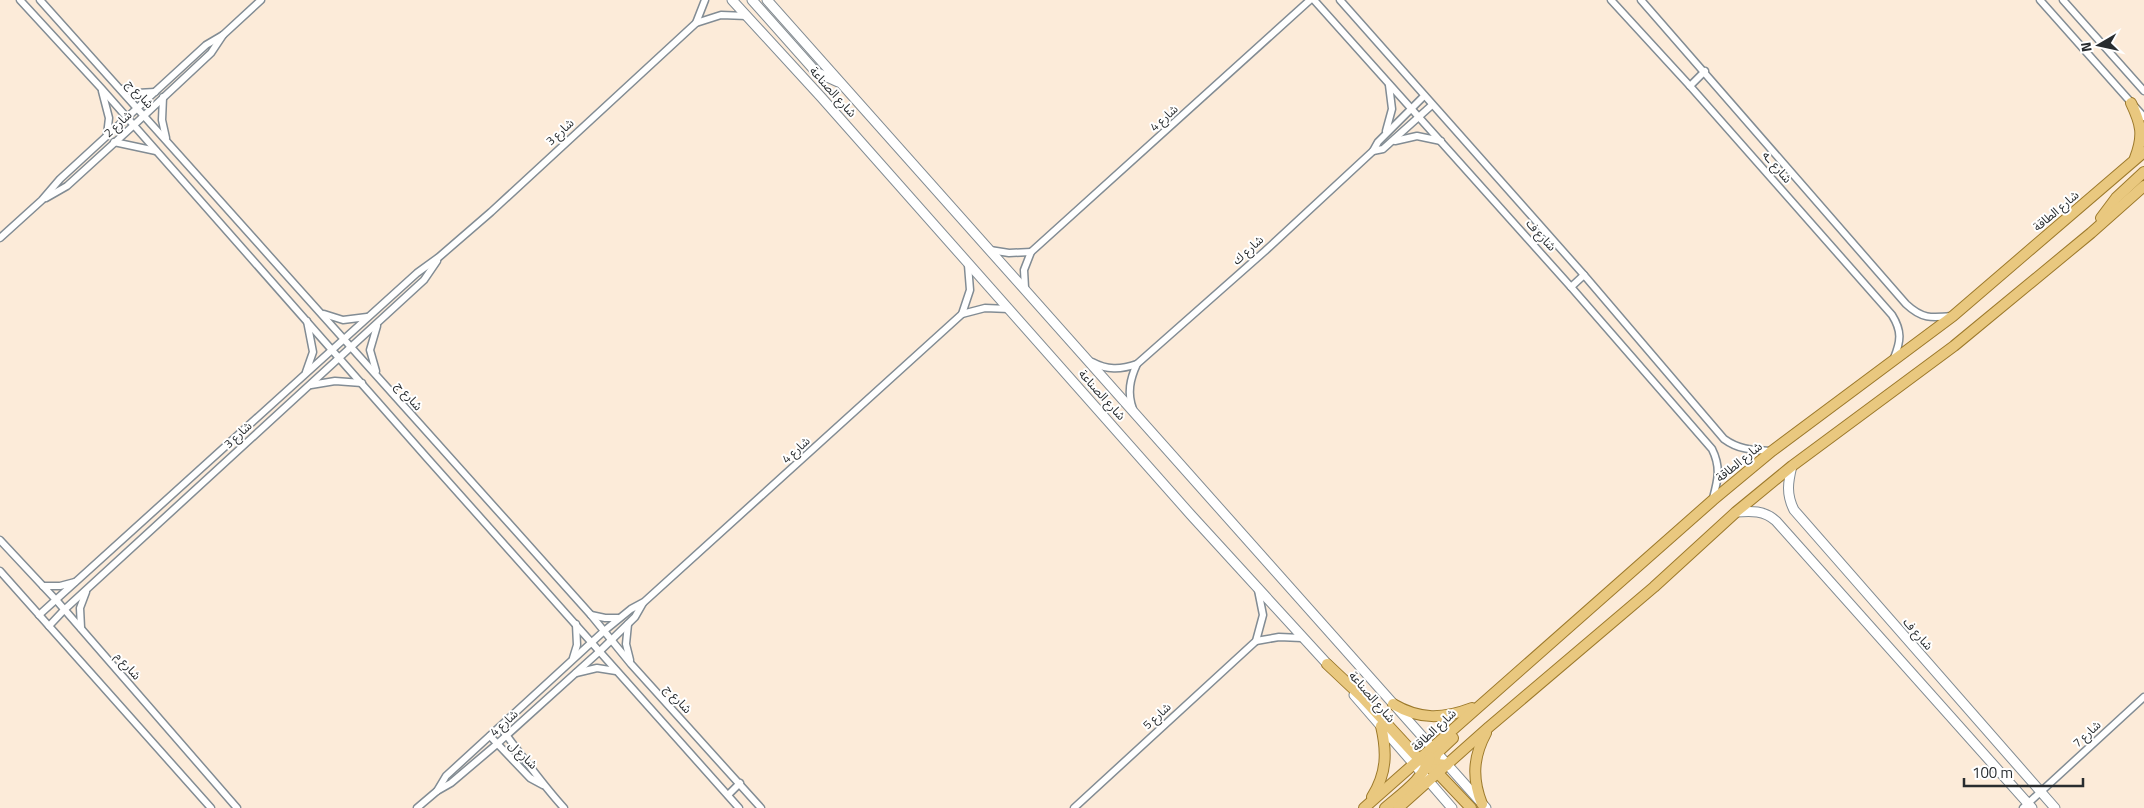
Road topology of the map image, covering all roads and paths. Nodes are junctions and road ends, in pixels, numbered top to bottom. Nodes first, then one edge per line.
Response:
1 (20, 0) edge
2 (40, 0) edge
3 (261, 0) edge
4 (705, 0) edge
5 (732, 0) edge
6 (752, 0) edge
7 (767, 0) edge
8 (1312, 0) edge
9 (1340, 0) edge
10 (1611, 0) edge
11 (1641, 0) edge
12 (2040, 0) edge
13 (2063, 0) edge
14 (747, 16) junction
15 (696, 23) junction
16 (223, 35) junction
17 (1705, 72) junction
18 (1388, 81) junction
19 (840, 83) junction
20 (1690, 86) junction
21 (101, 88) junction
22 (121, 89) junction
23 (2144, 91) edge
24 (155, 92) junction
25 (1424, 96) junction
26 (163, 97) junction
27 (2131, 103) junction
28 (1432, 105) junction
29 (138, 108) junction
30 (1412, 109) junction
31 (144, 115) junction
32 (1419, 117) junction
33 (2144, 117) edge
34 (127, 118) junction
35 (134, 125) junction
36 (1385, 135) junction
37 (107, 136) junction
38 (167, 140) junction
39 (1441, 141) junction
40 (114, 142) junction
41 (1391, 142) junction
42 (156, 151) junction
43 (1373, 151) junction
44 (2144, 152) edge
45 (2132, 164) junction
46 (2144, 172) edge
47 (2144, 186) edge
48 (42, 200) junction
49 (2091, 233) junction
50 (0, 238) edge
51 (990, 250) junction
52 (1031, 252) junction
53 (439, 257) junction
54 (968, 265) junction
55 (1584, 275) junction
56 (1571, 287) junction
57 (1025, 290) junction
58 (1009, 309) junction
59 (321, 313) junction
60 (962, 314) junction
61 (368, 316) junction
62 (1953, 316) junction
63 (307, 320) junction
64 (378, 323) junction
65 (344, 339) junction
66 (351, 347) junction
67 (333, 350) junction
68 (340, 358) junction
69 (1088, 360) junction
70 (1893, 360) junction
71 (1137, 364) junction
72 (306, 374) junction
73 (378, 377) junction
74 (362, 383) junction
75 (310, 385) junction
76 (1135, 415) junction
77 (1772, 451) junction
78 (1792, 466) junction
79 (1713, 500) junction
80 (1736, 512) junction
81 (0, 540) edge
82 (0, 571) edge
83 (76, 582) junction
84 (43, 586) junction
85 (88, 589) junction
86 (1258, 589) junction
87 (57, 601) junction
88 (644, 602) junction
89 (64, 610) junction
90 (591, 615) junction
91 (40, 616) junction
92 (619, 618) junction
93 (575, 623) junction
94 (628, 624) junction
95 (49, 626) junction
96 (81, 629) junction
97 (604, 631) junction
98 (1302, 638) junction
99 (612, 640) junction
100 (1256, 641) junction
101 (592, 642) junction
102 (600, 651) junction
103 (570, 663) junction
104 (631, 664) junction
105 (1327, 664) junction
106 (617, 672) junction
107 (1514, 673) junction
108 (575, 674) junction
109 (2144, 697) edge
110 (1394, 704) junction
111 (1478, 706) junction
112 (1380, 726) junction
113 (500, 727) junction
114 (1489, 727) junction
115 (490, 736) junction
116 (506, 736) junction
117 (497, 744) junction
118 (1435, 751) junction
119 (1447, 765) junction
120 (1427, 766) junction
121 (1428, 782) junction
122 (740, 783) junction
123 (544, 786) junction
124 (436, 791) junction
125 (2041, 793) junction
126 (728, 795) junction
127 (1484, 806) edge
128 (1365, 807) edge
129 (2028, 807) edge
130 (211, 808) edge
131 (236, 808) edge
132 (418, 808) edge
133 (564, 808) edge
134 (739, 808) edge
135 (761, 808) edge
136 (1074, 808) edge
137 (1385, 808) edge
138 (1398, 808) edge
139 (1452, 808) edge
140 (1471, 808) edge
141 (2055, 808) edge

1 - 21 street, شارع ج
2 - 22 street, شارع ج
3 - 16 street, شارع 2
4 - 15 street, شارع 3
5 - 14 street, شارع الصناعة
6 - 19 street
7 - 19 street, شارع الصناعة
8 - 18 street, شارع ف
8 - 52 street, شارع 4
9 - 25 street, شارع ف
10 - 20 street, شارع ـه
11 - 17 street, شارع ـه
12 - 27 street
13 - 23 street
14 - 15 street, شارع 3
14 - 54 street, شارع الصناعة
15 - 53 street, شارع 3
16 - 24 street, شارع 2
16 - 26 street, شارع 2
17 - 20 street
17 - 62 street, شارع ـه
18 - 30 street, شارع ف
18 - 36 street
19 - 51 street, شارع الصناعة
20 - 70 street, شارع ـه
21 - 34 street, شارع ج
21 - 37 street
22 - 24 street
22 - 29 street, شارع ج
24 - 29 street, شارع 2
25 - 28 street, شارع ف
25 - 30 street, شارع ك
26 - 31 street, شارع 2
26 - 38 street
27 - 33 street
27 - 45 main road
28 - 32 street, شارع ك
28 - 55 street, شارع ف
29 - 31 street, شارع ج
29 - 34 street, شارع 2
30 - 32 street, شارع ف
30 - 36 street, شارع ك
31 - 35 street, شارع 2
31 - 38 street, شارع ج
32 - 39 street, شارع ف
32 - 41 street, شارع ك
34 - 35 street, شارع ج
34 - 37 street, شارع 2
35 - 40 street, شارع 2
35 - 42 street, شارع ج
36 - 43 street, شارع ك
37 - 48 street, شارع 2
38 - 59 street, شارع ج
39 - 41 street
39 - 56 street, شارع ف
40 - 42 street
40 - 48 street, شارع 2
41 - 43 street, شارع ك
42 - 63 street, شارع ج
43 - 71 street, شارع ك
44 - 45 main road, شارع الطاقة
45 - 62 main road, شارع الطاقة
46 - 49 main road
47 - 49 main road
48 - 50 street, شارع 2
49 - 78 main road
51 - 52 street
51 - 57 street, شارع الصناعة
52 - 57 street
53 - 61 street, شارع 3
53 - 64 street, شارع 3
54 - 58 street, شارع الصناعة
54 - 60 street, شارع 4
55 - 56 street
55 - 77 street, شارع ف
56 - 79 street, شارع ف
57 - 69 street, شارع الصناعة
58 - 60 street, شارع 4
58 - 86 street, شارع الصناعة
59 - 61 street
59 - 65 street, شارع ج
60 - 88 street, شارع 4
61 - 65 street, شارع 3
62 - 70 main road, شارع الطاقة
63 - 67 street, شارع ج
63 - 72 street
64 - 66 street, شارع 3
64 - 73 street
65 - 66 street, شارع ج
65 - 67 street, شارع 3
66 - 68 street, شارع 3
66 - 73 street, شارع ج
67 - 68 street, شارع ج
67 - 72 street, شارع 3
68 - 74 street, شارع ج
68 - 75 street, شارع 3
69 - 71 street, شارع ك
69 - 76 street, شارع الصناعة
70 - 77 main road, شارع الطاقة
71 - 76 street
72 - 83 street, شارع 3
73 - 90 street, شارع ج
74 - 75 street
74 - 93 street, شارع ج
75 - 85 street, شارع 3
76 - 110 street, شارع الصناعة
77 - 79 main road, شارع الطاقة
78 - 80 main road
78 - 125 street, شارع ف
79 - 107 main road, شارع الطاقة
80 - 114 main road
80 - 129 street
81 - 84 street, شارع م
82 - 91 street
83 - 84 street
83 - 87 street, شارع 3
84 - 87 street, شارع م
85 - 89 street, شارع 3
85 - 96 street
86 - 98 street, شارع الصناعة
86 - 100 street
87 - 89 street, شارع م
87 - 91 street, شارع 3
88 - 92 street, شارع 4
88 - 94 street, شارع 4
89 - 95 street, شارع 3
89 - 96 street, شارع م
90 - 92 street
90 - 97 street, شارع ج
91 - 95 street
92 - 97 street, شارع 4
93 - 101 street, شارع ج
93 - 103 street
94 - 99 street, شارع 4
94 - 104 street
95 - 130 street
96 - 131 street, شارع م
97 - 99 street, شارع ج
97 - 101 street, شارع 4
98 - 100 street
98 - 105 street, شارع الصناعة
99 - 102 street, شارع 4
99 - 104 street, شارع ج
100 - 136 street, شارع 5
101 - 102 street, شارع ج
101 - 103 street, شارع 4
102 - 106 street, شارع ج
102 - 108 street, شارع 4
103 - 113 street, شارع 4
104 - 122 street, شارع ج
105 - 112 street, شارع الصناعة
105 - 120 main road
106 - 108 street
106 - 126 street, شارع ج
107 - 111 main road, شارع الطاقة
107 - 118 main road
108 - 116 street, شارع 4
109 - 125 street, شارع 7
110 - 111 main road
110 - 118 street, شارع الصناعة
111 - 118 main road, شارع الطاقة
112 - 120 street, شارع الصناعة
112 - 128 main road
113 - 115 street, شارع 4
113 - 116 street, شارع ل
114 - 119 main road
114 - 127 main road
115 - 117 street, شارع ل
115 - 124 street, شارع 4
116 - 117 street, شارع 4
116 - 123 street, شارع ل
117 - 123 street, شارع ل
117 - 124 street, شارع 4
118 - 119 street, شارع الصناعة
118 - 120 main road
119 - 120 main road
119 - 127 street, شارع الصناعة
120 - 121 main road
120 - 128 main road, شارع الطاقة
120 - 137 main road
120 - 140 main road
121 - 138 main road
121 - 139 street
122 - 126 street
122 - 135 street, شارع ج
123 - 133 street, شارع ل
124 - 132 street, شارع 4
125 - 129 street, شارع 7
125 - 141 street, شارع ف
126 - 134 street, شارع ج

